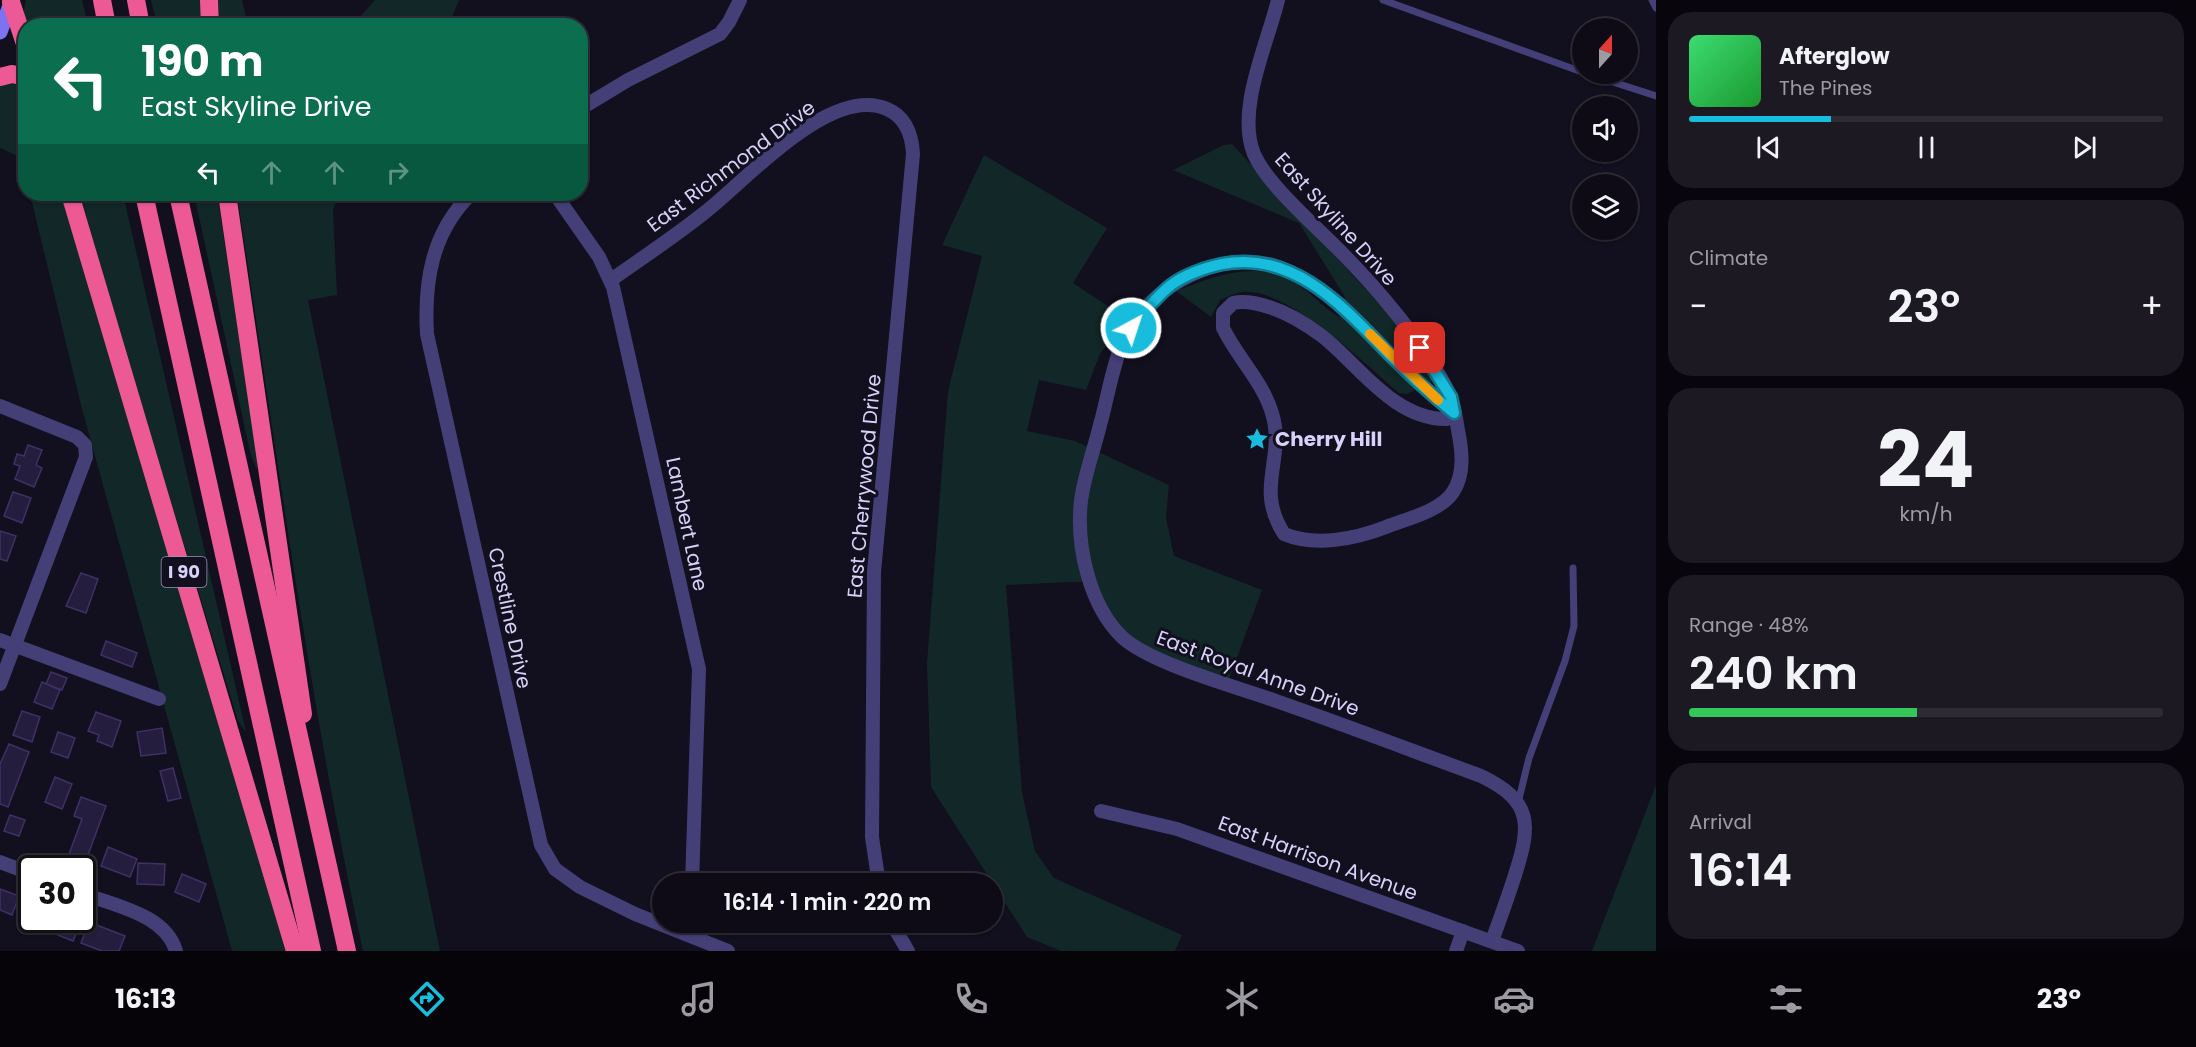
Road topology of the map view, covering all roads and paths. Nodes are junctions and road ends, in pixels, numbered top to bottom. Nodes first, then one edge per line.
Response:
1 (102, 0) edge
2 (136, 0) edge
3 (209, 0) edge
4 (740, 0) edge
5 (1278, 0) edge
6 (1383, 0) edge
7 (1652, 0) edge
8 (12, 1) edge
9 (1656, 8) edge
10 (105, 18) edge
11 (139, 18) edge
12 (210, 18) edge
13 (18, 21) edge
14 (0, 33) edge
15 (1572, 68) edge
16 (18, 75) edge
17 (0, 77) edge
18 (1619, 84) edge
19 (1656, 96) edge
20 (588, 104) edge
21 (882, 107) joint
22 (72, 201) edge
23 (146, 201) edge
24 (180, 201) edge
25 (228, 201) edge
26 (465, 201) edge
27 (560, 201) edge
28 (611, 280) junction
29 (0, 406) edge
30 (1454, 413) junction
31 (1573, 568) dead end
32 (0, 640) edge
33 (15, 645) junction
34 (0, 684) edge
35 (159, 699) dead end
36 (1518, 803) junction
37 (1101, 811) dead end
38 (319, 832) junction
39 (0, 862) edge
40 (18, 869) edge
41 (692, 873) edge
42 (877, 873) edge
43 (96, 899) edge
44 (652, 915) edge
45 (1463, 931) junction
46 (695, 933) edge
47 (897, 933) edge
48 (1492, 941) junction
49 (176, 951) edge
50 (295, 951) edge
51 (312, 951) edge
52 (347, 951) edge
53 (728, 951) edge
54 (908, 951) edge
55 (1456, 951) edge
56 (1518, 951) edge

1 - 10 highway
2 - 11 highway
3 - 12 highway
4 - 20 street
5 - 30 street, East Skyline Drive
6 - 15 lane
7 - 9 lane
8 - 13 highway
8 - 14 main road
16 - 17 highway
18 - 19 lane
21 - 28 street, East Richmond Drive
21 - 42 street, East Cherrywood Drive
22 - 50 highway, I 90
23 - 51 highway, I 90
24 - 38 highway
25 - 38 highway
26 - 44 street, Crestline Drive
27 - 28 street, Lambert Lane
28 - 41 street, Lambert Lane
29 - 33 street
30 - 30 street, East Skyline Drive
30 - 36 street, East Royal Anne Drive
31 - 36 lane
32 - 33 street
33 - 34 street
33 - 35 street
36 - 48 street
37 - 45 street, East Harrison Avenue
38 - 52 highway
39 - 40 street
43 - 49 street
45 - 48 street, East Harrison Avenue
45 - 55 street
46 - 53 street, Crestline Drive
47 - 54 street
48 - 56 street, East Harrison Avenue

